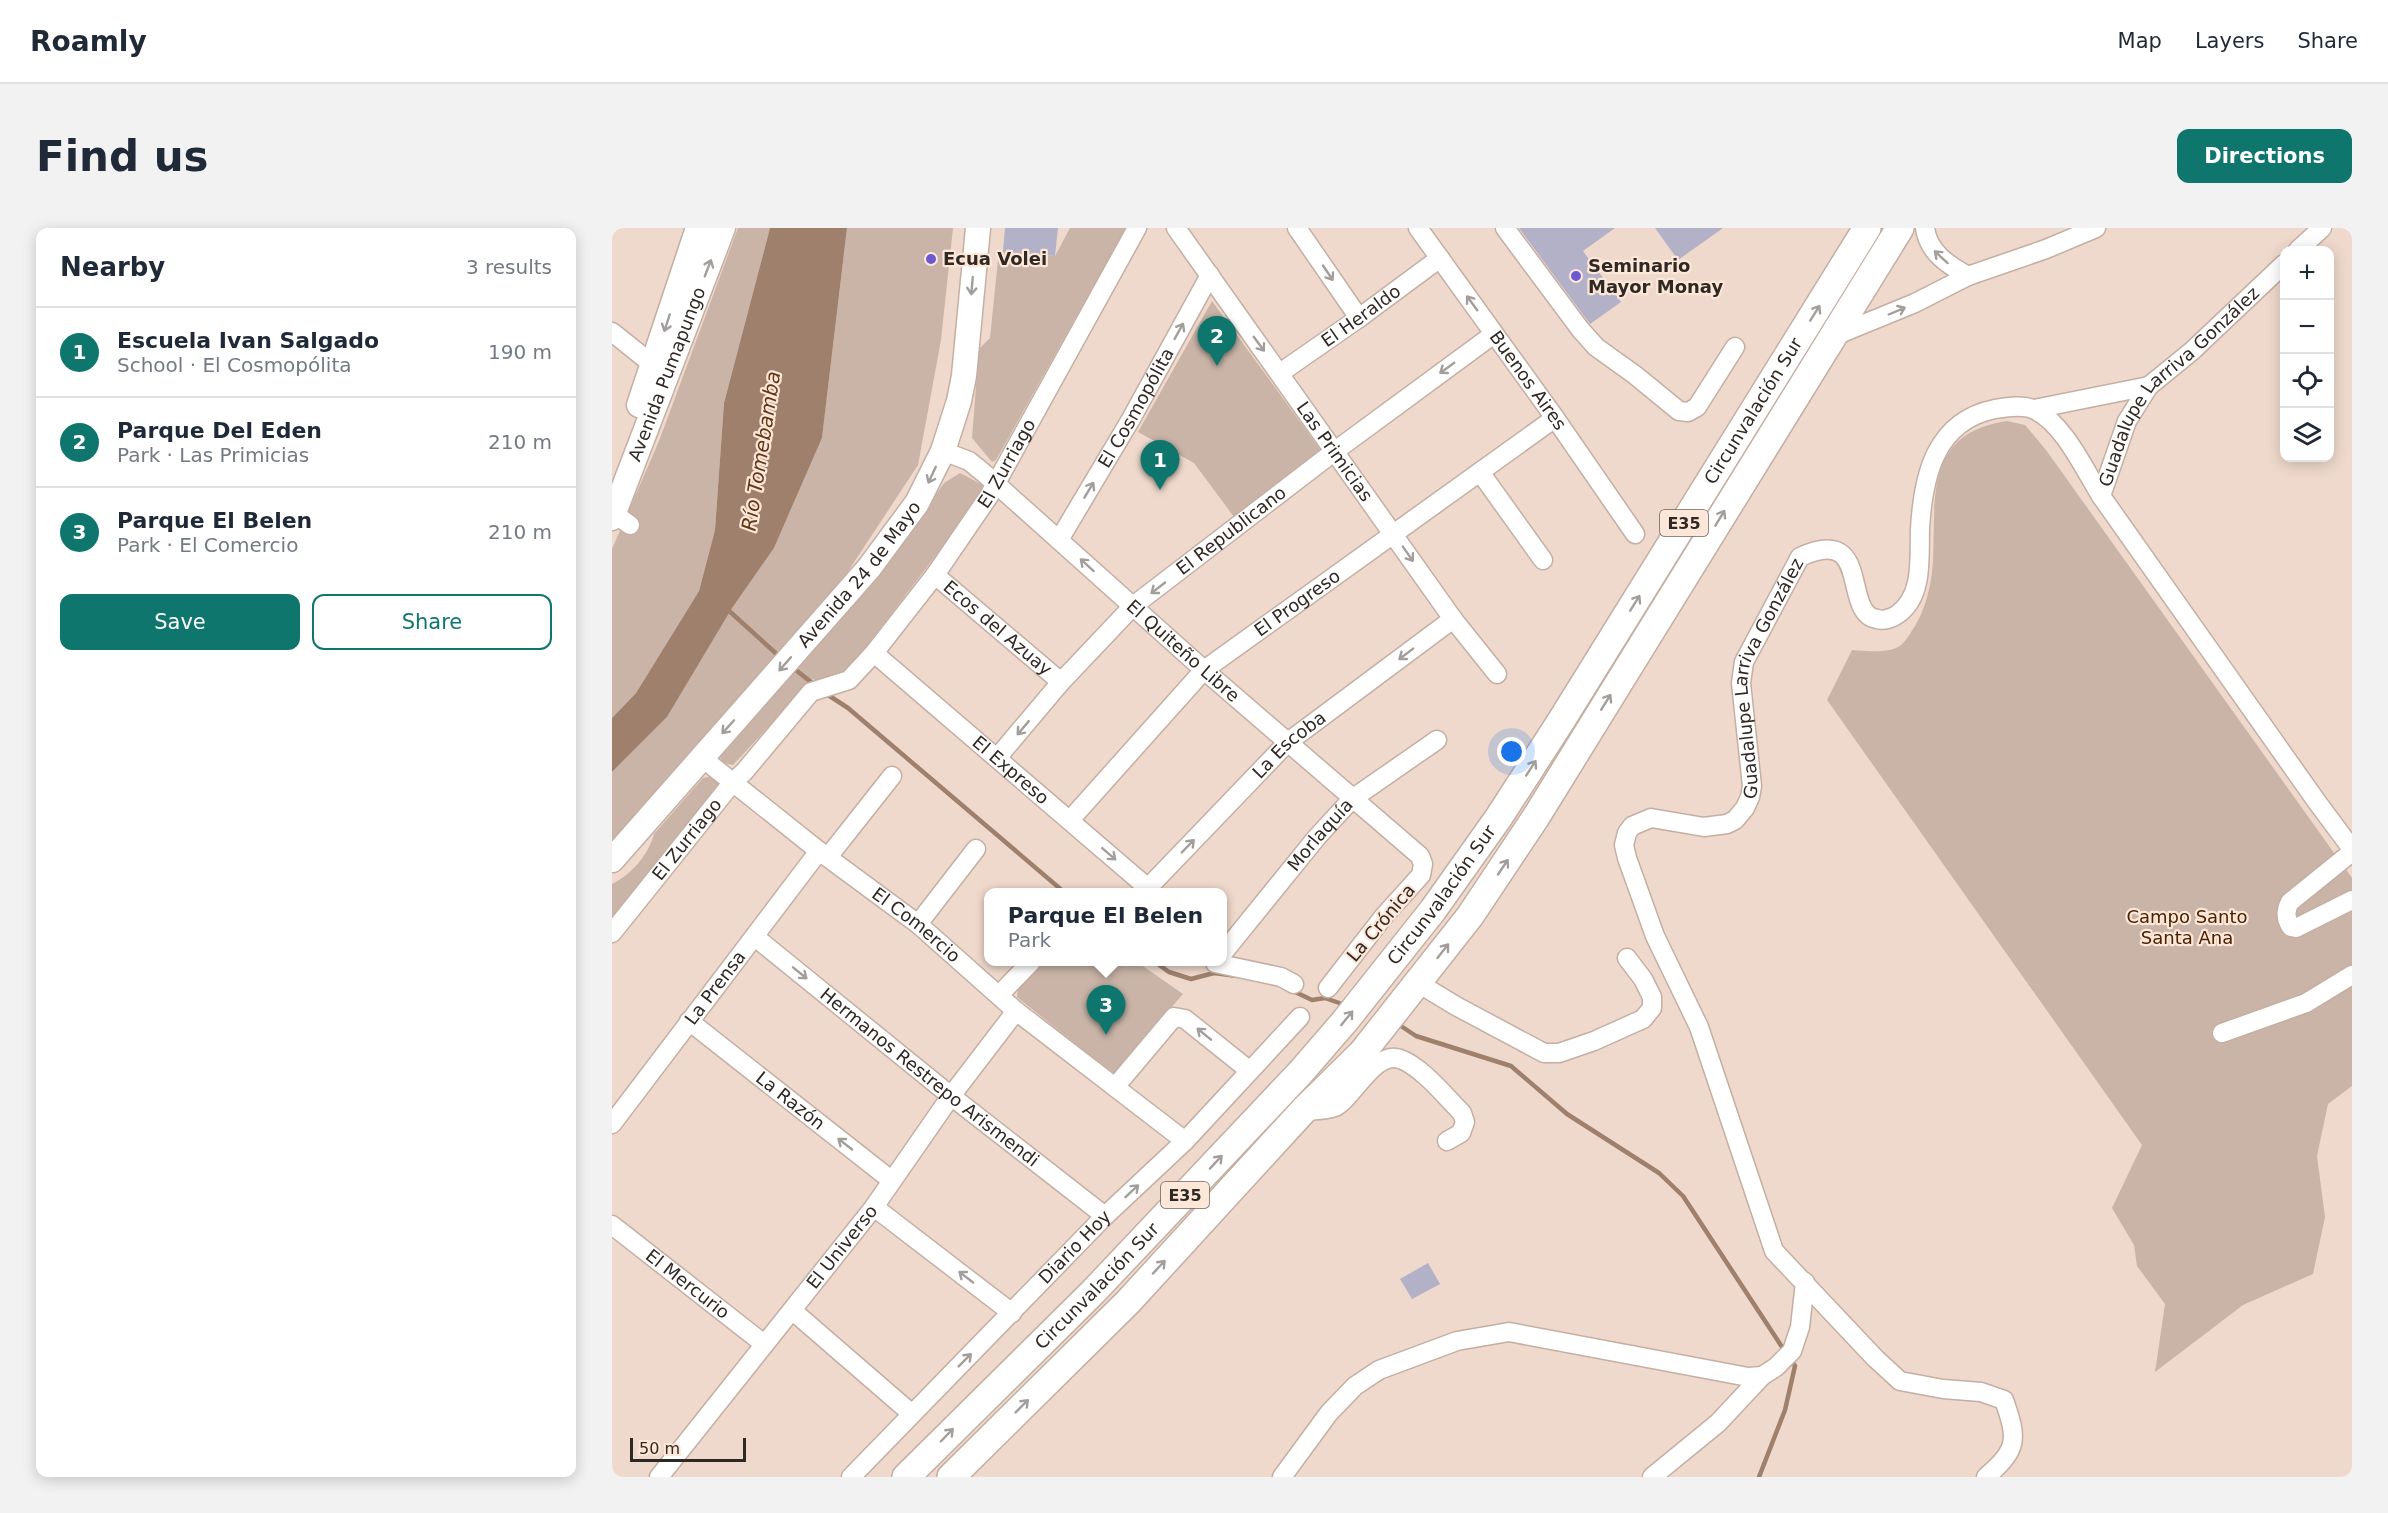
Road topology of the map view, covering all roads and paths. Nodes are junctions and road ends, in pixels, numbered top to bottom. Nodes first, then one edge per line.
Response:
1 (698, 228) edge
2 (723, 228) edge
3 (978, 228) edge
4 (1137, 228) edge
5 (1176, 228) edge
6 (1297, 228) edge
7 (1418, 228) edge
8 (1505, 228) edge
9 (1868, 228) edge
10 (1900, 228) edge
11 (1925, 228) edge
12 (2096, 228) edge
13 (2322, 228) edge
14 (2302, 246) edge
15 (1440, 258) junction
16 (2280, 268) edge
17 (1210, 275) junction
18 (1968, 276) junction
19 (1359, 318) junction
20 (612, 332) edge
21 (1494, 334) junction
22 (1735, 347) dead end
23 (1815, 362) junction
24 (660, 370) junction
25 (1280, 373) junction
26 (2149, 386) junction
27 (2034, 409) junction
28 (1555, 418) junction
29 (943, 451) junction
30 (1335, 452) junction
31 (1480, 472) junction
32 (612, 479) edge
33 (995, 483) junction
34 (2101, 496) junction
35 (617, 517) edge
36 (1394, 534) junction
37 (1635, 534) dead end
38 (1059, 540) junction
39 (1543, 560) dead end
40 (934, 575) junction
41 (1133, 606) junction
42 (1453, 619) junction
43 (874, 653) junction
44 (1204, 670) junction
45 (1497, 674) dead end
46 (1061, 682) junction
47 (1437, 740) dead end
48 (1288, 742) junction
49 (701, 757) junction
50 (997, 758) junction
51 (892, 776) dead end
52 (733, 782) junction
53 (1352, 799) junction
54 (1070, 820) junction
55 (976, 849) dead end
56 (2352, 850) edge
57 (823, 854) junction
58 (1420, 856) joint
59 (612, 860) edge
60 (1421, 874) junction
61 (1144, 888) edge
62 (1148, 888) edge
63 (1444, 895) junction
64 (2352, 900) edge
65 (918, 924) junction
66 (612, 933) edge
67 (755, 937) junction
68 (1227, 948) edge
69 (1627, 957) dead end
70 (1227, 962) edge
71 (1027, 966) edge
72 (2352, 975) edge
73 (1418, 983) junction
74 (1294, 984) dead end
75 (1328, 988) dead end
76 (1000, 994) junction
77 (1016, 1011) junction
78 (1300, 1017) dead end
79 (689, 1021) junction
80 (2222, 1033) dead end
81 (1250, 1071) junction
82 (1115, 1087) junction
83 (951, 1096) junction
84 (1303, 1111) junction
85 (612, 1124) edge
86 (1185, 1141) junction
87 (1447, 1141) dead end
88 (891, 1180) junction
89 (874, 1207) junction
90 (1106, 1216) junction
91 (612, 1225) edge
92 (1805, 1282) junction
93 (793, 1311) junction
94 (1012, 1313) junction
95 (764, 1344) junction
96 (1762, 1376) junction
97 (912, 1414) junction
98 (659, 1477) edge
99 (851, 1477) edge
100 (906, 1477) edge
101 (951, 1477) edge
102 (1282, 1477) edge
103 (1652, 1477) edge
104 (1986, 1477) edge

1 -> 24 main road, Avenida Pumapungo
24 -> 2 main road, Avenida Pumapungo
3 -> 29 main road, Avenida 24 de Mayo
4 - 33 street, El Zurriago
5 - 17 street, Las Primicias
6 -> 19 street
7 - 15 street, Buenos Aires
8 - 22 street
63 -> 9 highway, Circunvalación Sur / E35
10 - 23 highway, Circunvalación Sur / E35
18 -> 11 street
12 - 18 street
13 - 14 street
15 - 19 street, El Heraldo
21 -> 15 street, Buenos Aires
16 - 26 street, Guadalupe Larriva González
17 -> 25 street, Las Primicias
38 -> 17 street, El Cosmopólita
23 -> 18 street
19 - 25 street, El Heraldo
20 - 24 street
21 - 28 street, Buenos Aires
21 -> 30 street, El Republicano
73 -> 23 highway, Circunvalación Sur / E35
24 - 32 main road, Avenida Pumapungo
24 - 35 main road, Avenida Pumapungo
25 - 30 street, Las Primicias
26 - 27 street
26 - 34 street, Guadalupe Larriva González
27 - 34 street, Guadalupe Larriva González
27 - 92 street, Guadalupe Larriva González
28 - 31 street, El Progreso
28 - 37 street, Buenos Aires
29 - 33 street, El Quiteño Libre
29 -> 49 main road, Avenida 24 de Mayo
30 - 36 street, Las Primicias
30 -> 41 street, El Republicano
31 - 36 street, El Progreso
31 - 39 street
33 - 38 street, El Quiteño Libre
33 - 40 street, El Zurriago
34 - 56 street
36 -> 42 street, Las Primicias
36 - 44 street, El Progreso
41 -> 38 street, El Quiteño Libre
40 - 43 street, El Zurriago
40 - 46 street, Ecos del Azuay
41 - 44 street, El Quiteño Libre
41 - 46 street, El Republicano
42 - 45 street, Las Primicias
42 -> 48 street, La Escoba
43 - 50 street, El Expreso
43 - 52 street, El Zurriago
44 - 48 street, El Quiteño Libre
44 - 54 street, El Progreso
46 -> 50 street, El Republicano
47 - 53 street, Morlaquía
48 - 53 street, El Quiteño Libre
62 -> 48 street, La Escoba
49 - 52 street, El Comercio
49 - 59 main road, Avenida 24 de Mayo
50 - 54 street, El Expreso
51 - 57 street, La Prensa
52 - 57 street, El Comercio
52 - 66 street, El Zurriago
53 - 58 street, El Quiteño Libre
53 - 68 street, Morlaquía
54 -> 61 street, El Expreso
55 - 65 street
56 - 64 street
57 - 65 street, El Comercio
57 - 67 street, La Prensa
58 - 60 street, La Crónica
60 - 63 street
60 - 75 street, La Crónica
100 -> 63 highway, Circunvalación Sur / E35
65 - 76 street, El Comercio
67 - 79 street, La Prensa
67 -> 83 street, Hermanos Restrepo Arismendi
69 - 73 street
70 - 74 street
71 - 76 street
72 - 80 street
73 - 84 highway, Circunvalación Sur / E35
76 - 77 street, El Comercio
77 - 82 street, El Comercio
77 - 83 street, El Universo
78 - 81 street, Diario Hoy
79 - 85 street, La Prensa
88 -> 79 street, La Razón
81 -> 82 street
81 - 86 street, Diario Hoy
82 - 86 street, El Comercio
83 - 88 street, El Universo
83 - 90 street, Hermanos Restrepo Arismendi
84 - 87 street
101 -> 84 highway, Circunvalación Sur / E35
90 -> 86 street, Diario Hoy
88 - 89 street, El Universo
89 - 93 street, El Universo
94 -> 89 street
90 - 94 street, Diario Hoy
91 - 95 street, El Mercurio
92 - 96 street
92 - 104 street
93 - 95 street, El Universo
93 - 97 street
97 -> 94 street, Diario Hoy
95 - 98 street, El Universo
96 - 102 street
96 - 103 street
97 - 99 street, Diario Hoy

